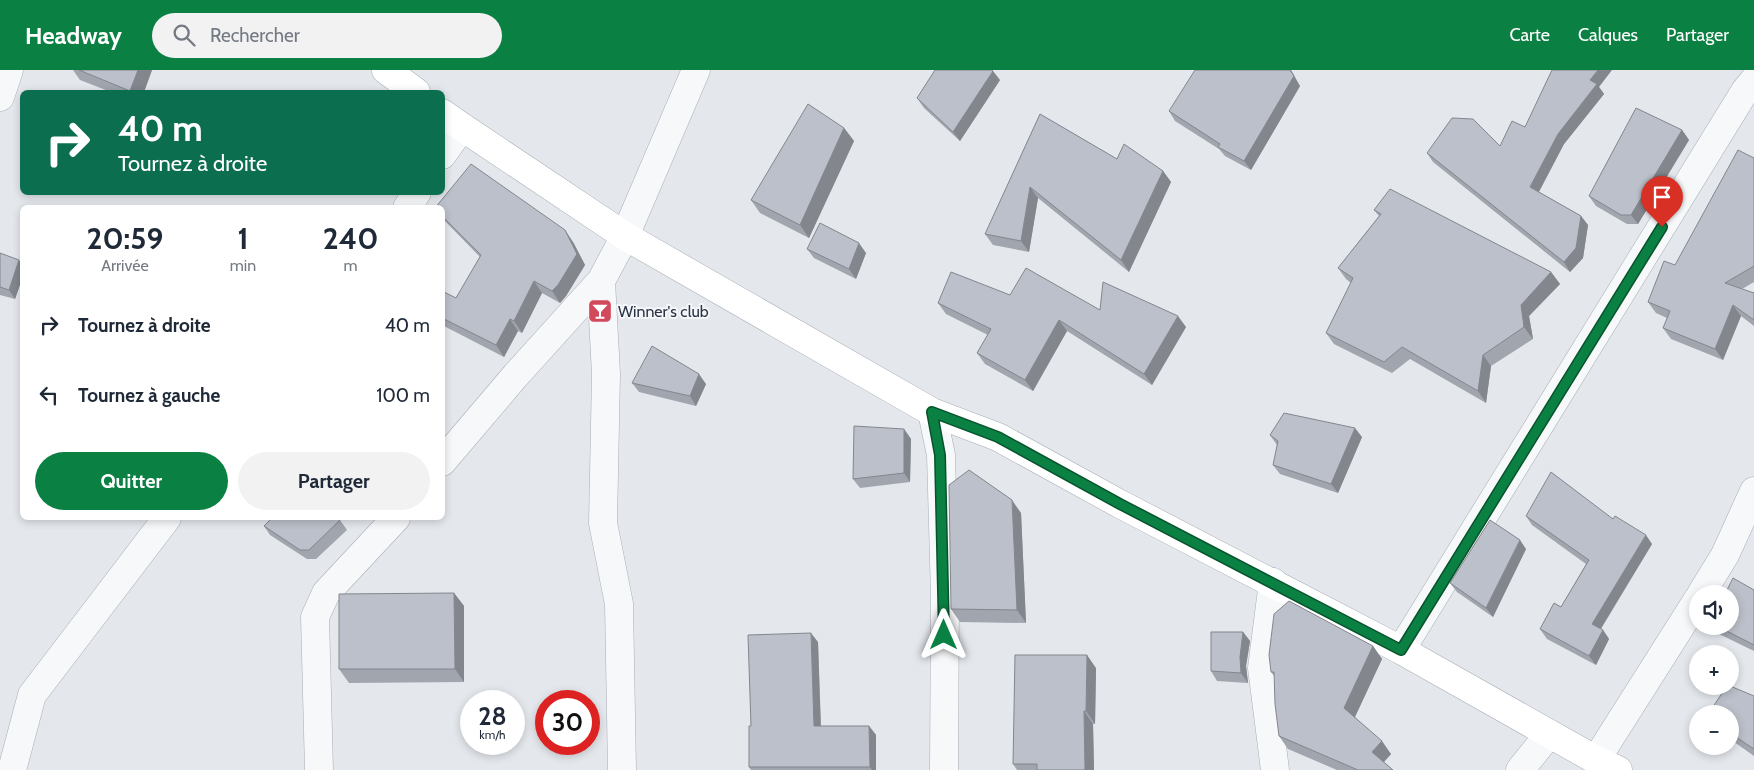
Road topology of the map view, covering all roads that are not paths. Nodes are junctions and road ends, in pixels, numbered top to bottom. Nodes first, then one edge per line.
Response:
1 (9, 70) edge
2 (386, 70) edge
3 (696, 70) edge
4 (1754, 80) edge
5 (413, 90) edge
6 (0, 97) edge
7 (452, 120) edge
8 (445, 144) edge
9 (624, 236) junction
10 (601, 281) junction
11 (932, 412) junction
12 (445, 458) edge
13 (1754, 491) edge
14 (165, 520) edge
15 (394, 520) edge
16 (1273, 582) junction
17 (1707, 585) edge
18 (1689, 615) edge
19 (1401, 650) junction
20 (1549, 734) junction
21 (1607, 765) edge
22 (12, 770) edge
23 (319, 770) edge
24 (622, 770) edge
25 (944, 770) edge
26 (1275, 770) edge
27 (1520, 770) edge

1 - 6 street
2 - 5 main road
3 - 9 street
4 - 19 street
7 - 8 street
7 - 9 main road
9 - 10 street
9 - 11 main road
10 - 12 street
10 - 24 street
11 - 16 main road
11 - 25 street
13 - 17 street
14 - 22 street
15 - 23 street
16 - 19 main road
16 - 26 street
18 - 21 street
19 - 20 main road
20 - 21 main road
20 - 27 street

